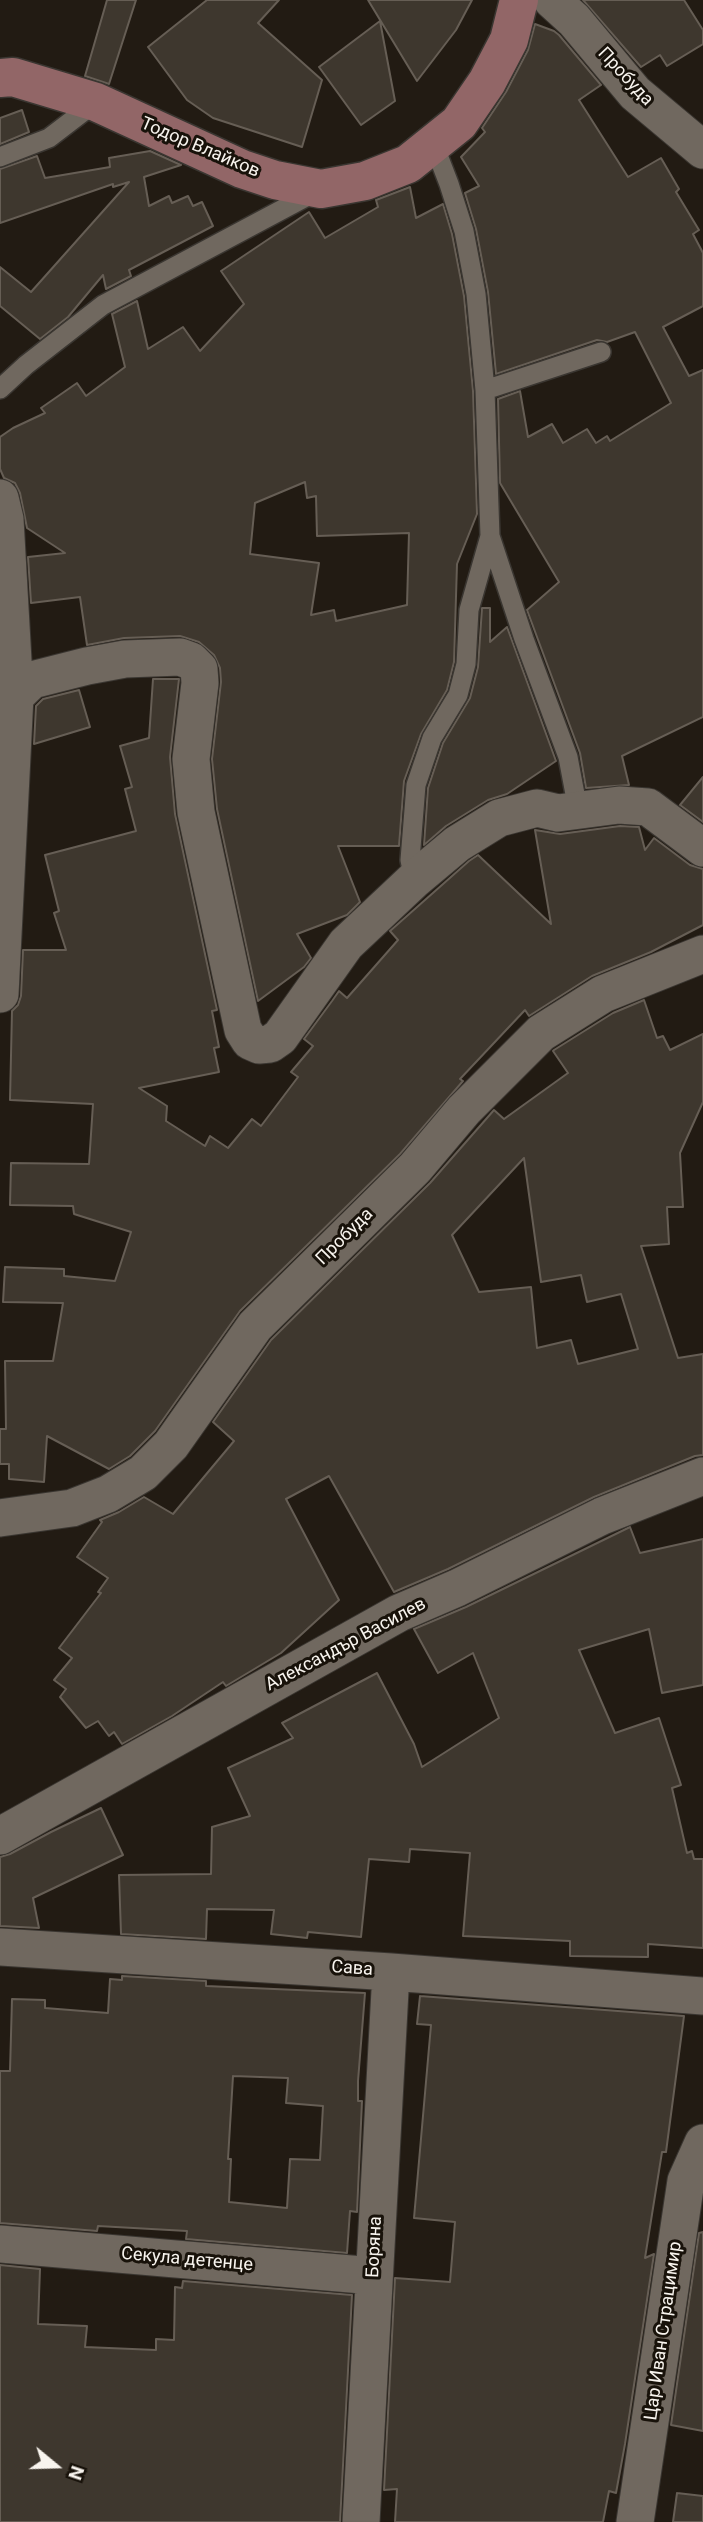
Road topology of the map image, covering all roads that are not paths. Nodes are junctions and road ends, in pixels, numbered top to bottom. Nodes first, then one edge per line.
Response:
1 (519, 0) edge
2 (552, 0) edge
3 (0, 78) edge
4 (96, 102) junction
5 (433, 145) junction
6 (703, 150) edge
7 (0, 158) edge
8 (321, 189) junction
9 (601, 352) dead end
10 (0, 389) edge
11 (485, 390) junction
12 (0, 498) edge
13 (490, 536) junction
14 (8, 704) edge
15 (578, 810) junction
16 (703, 848) edge
17 (414, 880) junction
18 (703, 954) edge
19 (0, 994) edge
20 (703, 1476) edge
21 (0, 1518) edge
22 (0, 1836) edge
23 (0, 1947) edge
24 (391, 1972) junction
25 (703, 1996) edge
26 (703, 2143) edge
27 (0, 2244) edge
28 (374, 2276) junction
29 (361, 2522) edge
30 (635, 2522) edge

1 - 5 street, Тодор Влайков
2 - 6 street, Прoбудa
3 - 4 street, Тодор Влайков
4 - 7 lane
4 - 8 street, Тодор Влайков
5 - 8 street, Тодор Влайков
5 - 11 lane
8 - 10 lane
9 - 11 lane
11 - 13 lane
12 - 14 street
13 - 15 lane
13 - 17 lane
14 - 17 street
14 - 19 street
15 - 16 street
15 - 17 street
18 - 21 street, Прoбудa
20 - 22 street, Александър Василев
23 - 24 street, Сава
24 - 25 street, Сава
24 - 28 street, Боряна
26 - 30 street, Цар Иван Страцимир
27 - 28 street, Секула детенце
28 - 29 street, Боряна

